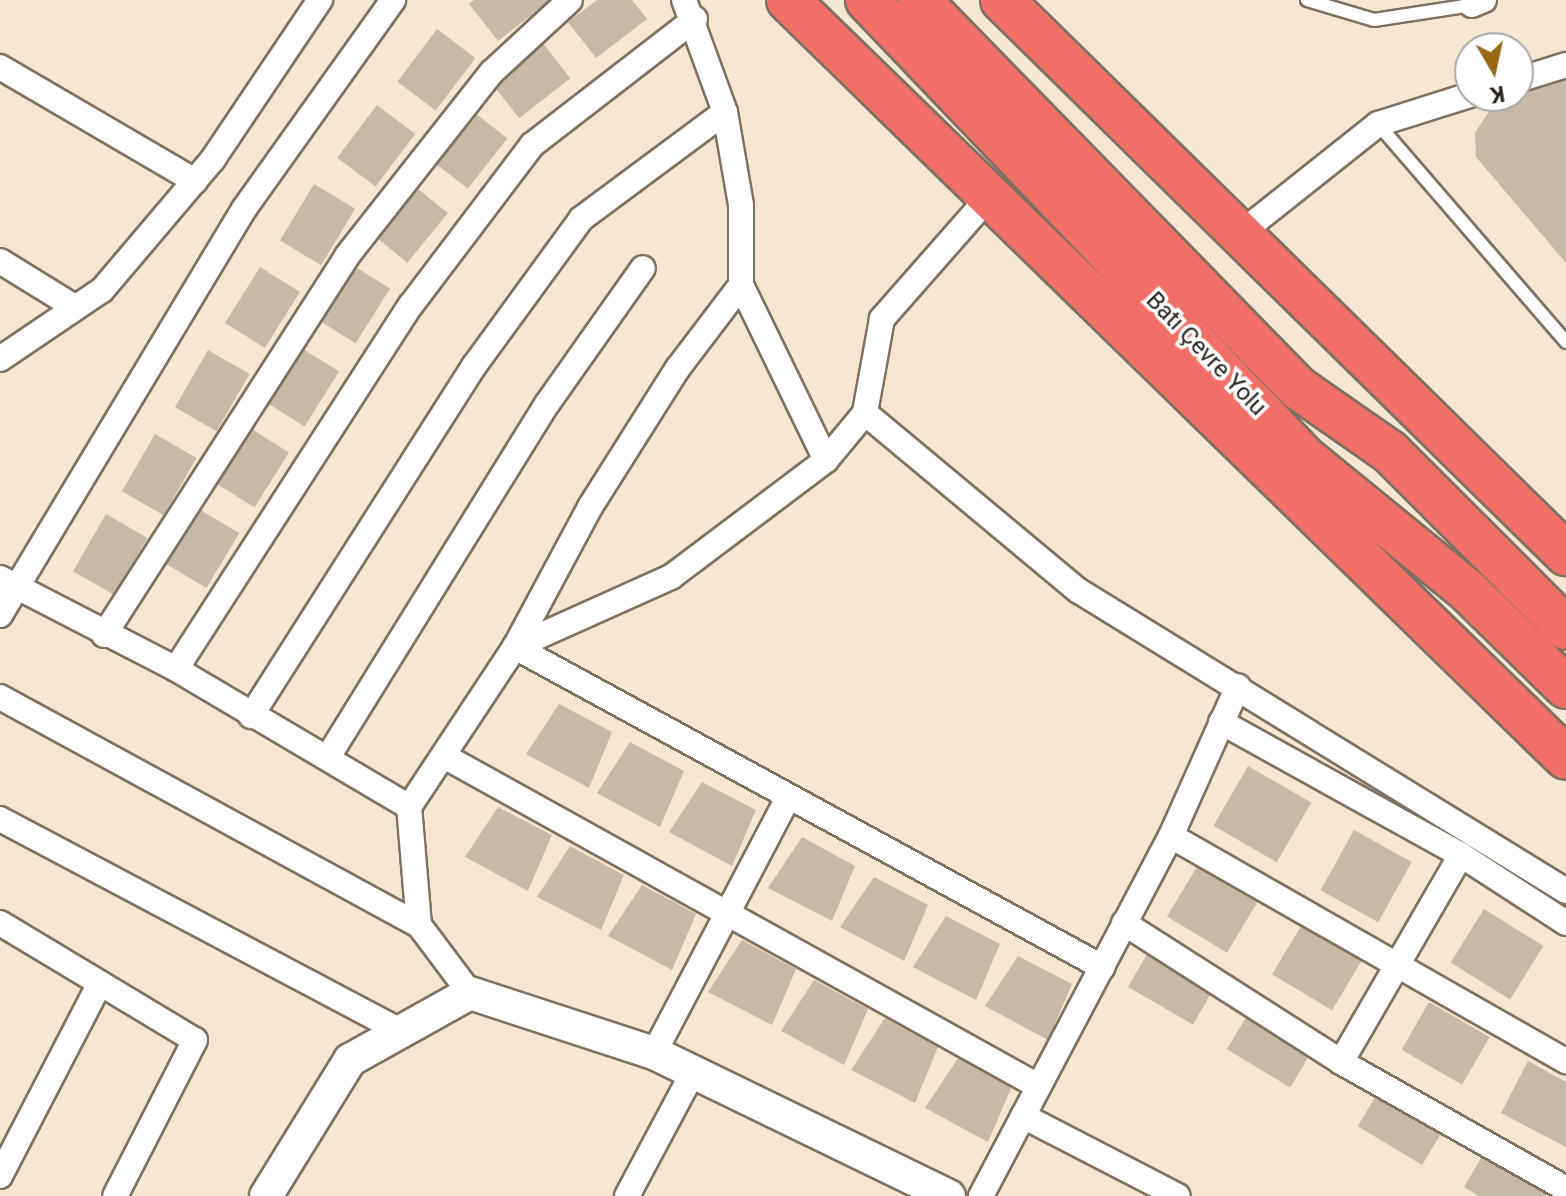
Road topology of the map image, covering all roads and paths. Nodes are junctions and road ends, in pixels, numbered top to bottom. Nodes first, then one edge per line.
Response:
1 (320, 0) edge
2 (393, 0) edge
3 (570, 0) edge
4 (788, 0) edge
5 (867, 0) edge
6 (919, 0) edge
7 (1002, 0) edge
8 (1307, 0) edge
9 (1478, 2) edge
10 (690, 10) edge
11 (1566, 65) edge
12 (0, 67) edge
13 (1534, 75) edge
14 (1454, 100) edge
15 (725, 112) junction
16 (1378, 124) junction
17 (195, 181) junction
18 (989, 197) junction
19 (1241, 233) junction
20 (0, 261) edge
21 (643, 268) dead end
22 (741, 285) junction
23 (76, 308) junction
24 (1566, 342) edge
25 (0, 359) edge
26 (865, 413) junction
27 (826, 460) junction
28 (1566, 554) edge
29 (9, 582) edge
30 (0, 615) edge
31 (1566, 628) edge
32 (104, 635) junction
33 (515, 647) junction
34 (176, 669) junction
35 (1238, 686) junction
36 (1566, 687) edge
37 (0, 698) edge
38 (251, 716) junction
39 (1221, 722) junction
40 (444, 756) junction
41 (328, 757) junction
42 (1566, 758) edge
43 (787, 800) junction
44 (409, 807) junction
45 (0, 819) edge
46 (1171, 836) junction
47 (1461, 855) junction
48 (1566, 891) edge
49 (727, 916) junction
50 (1124, 923) junction
51 (1566, 923) edge
52 (419, 925) junction
53 (1, 926) edge
54 (1395, 964) junction
55 (1102, 967) junction
56 (100, 983) junction
57 (470, 993) junction
58 (404, 1033) junction
59 (654, 1053) junction
60 (1566, 1061) edge
61 (1341, 1062) junction
62 (691, 1076) junction
63 (1038, 1086) junction
64 (1023, 1116) junction
65 (0, 1176) edge
66 (1566, 1189) edge
67 (115, 1196) edge
68 (266, 1196) edge
69 (627, 1196) edge
70 (949, 1196) edge
71 (981, 1196) edge
72 (1178, 1196) edge

1 - 17 street
2 - 29 street
3 - 32 street
4 - 18 highway
5 - 36 highway, Batı Çevre Yolu
6 - 31 highway
7 - 19 highway
8 - 9 lane
10 - 15 street
10 - 34 street
11 - 13 street
12 - 17 street
14 - 16 street
15 - 22 street
15 - 38 street
16 - 19 street
16 - 24 lane
17 - 23 street
18 - 26 street
18 - 42 highway
19 - 28 highway
20 - 23 street
21 - 41 street
22 - 27 street
22 - 33 street
23 - 25 street
26 - 27 street
26 - 35 street
27 - 33 street
29 - 30 street
29 - 32 street
32 - 34 street
33 - 40 street
33 - 43 street
34 - 38 street
35 - 39 street
35 - 48 street
37 - 52 street
38 - 41 street
39 - 46 street
39 - 47 street
40 - 44 street
40 - 49 street
41 - 44 street
43 - 49 street
43 - 55 street
44 - 52 street
45 - 58 street
46 - 50 street
46 - 54 street
47 - 51 street
47 - 54 street
49 - 59 street
49 - 63 street
50 - 55 street
50 - 61 street
52 - 57 street
53 - 56 street
54 - 60 street
54 - 61 street
55 - 63 street
56 - 65 street
56 - 67 street
57 - 58 street
57 - 59 street
58 - 68 street
59 - 62 street
61 - 66 street
62 - 69 street
62 - 70 street
63 - 64 street
64 - 71 street
64 - 72 street

